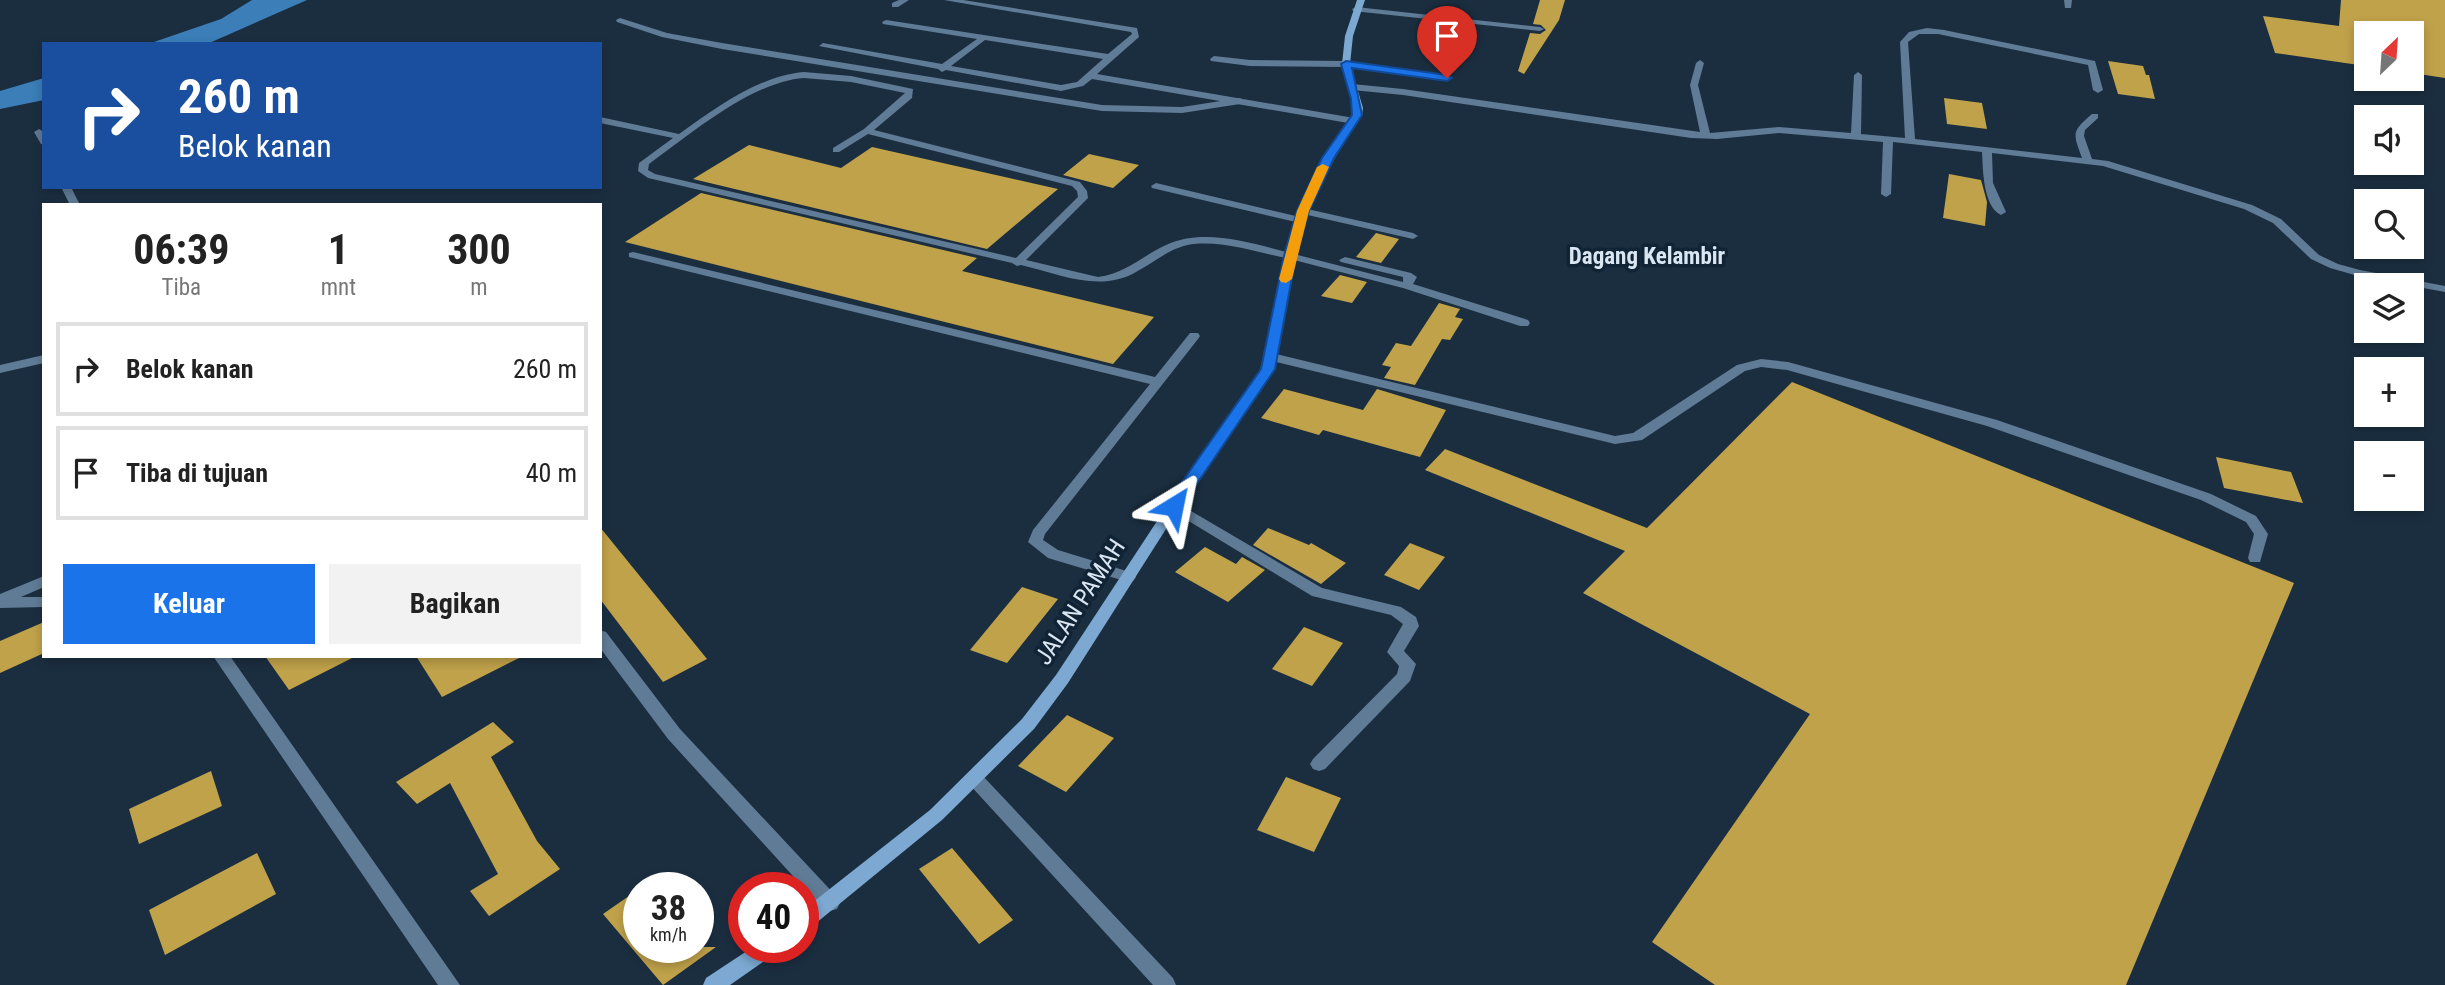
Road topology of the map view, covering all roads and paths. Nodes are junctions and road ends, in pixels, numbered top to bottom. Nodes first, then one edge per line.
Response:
1 (905, 0) edge
2 (948, 0) edge
3 (1361, 0) edge
4 (895, 5) dead end
5 (1356, 9) junction
6 (620, 20) dead end
7 (886, 22) dead end
8 (1540, 29) dead end
9 (982, 39) junction
10 (823, 46) dead end
11 (1110, 57) junction
12 (1214, 59) dead end
13 (1700, 63) dead end
14 (1346, 64) junction
15 (942, 69) junction
16 (1858, 75) dead end
17 (1090, 76) junction
18 (1447, 78) dead end
19 (1352, 87) junction
20 (2098, 90) dead end
21 (1240, 101) junction
22 (2095, 116) dead end
23 (602, 120) edge
24 (1354, 121) junction
25 (867, 131) junction
26 (1706, 136) junction
27 (1856, 136) junction
28 (681, 137) junction
29 (1888, 139) junction
30 (1910, 141) junction
31 (1987, 149) junction
32 (836, 150) dead end
33 (2088, 161) junction
34 (1156, 186) dead end
35 (1885, 194) dead end
36 (2000, 212) dead end
37 (1302, 216) junction
38 (1413, 236) dead end
39 (1291, 252) junction
40 (633, 255) dead end
41 (1017, 263) junction
42 (2445, 289) edge
43 (1524, 323) dead end
44 (1194, 336) dead end
45 (1272, 358) junction
46 (42, 359) edge
47 (0, 369) edge
48 (1159, 382) junction
49 (1174, 506) junction
50 (2255, 558) dead end
51 (1128, 577) junction
52 (42, 582) edge
53 (0, 601) edge
54 (42, 602) edge
55 (602, 639) edge
56 (222, 658) edge
57 (1319, 764) dead end
58 (975, 779) junction
59 (830, 903) junction
60 (819, 911) edge
61 (745, 963) edge
62 (450, 985) edge
63 (713, 985) edge
64 (1166, 985) edge

1 - 4 street
2 - 11 street
3 - 5 street
5 - 8 street
5 - 14 street
6 - 21 street
7 - 9 street
9 - 11 street
9 - 15 street
10 - 15 street
11 - 17 street
12 - 14 street
13 - 26 street
14 - 18 street
14 - 19 street
15 - 17 street
16 - 27 street
17 - 21 street
19 - 24 street
19 - 26 street
20 - 30 street
21 - 24 street
22 - 33 street
23 - 28 street
24 - 37 street, JALAN PAMAH
25 - 28 street
25 - 32 street
25 - 41 street
26 - 27 street
27 - 29 street
28 - 41 street
29 - 30 street
29 - 35 street
30 - 31 street
31 - 33 street
31 - 36 street
33 - 42 street
34 - 37 street
37 - 38 street
37 - 39 street, JALAN PAMAH
39 - 41 street
39 - 43 street
39 - 45 street, JALAN PAMAH
40 - 48 street
44 - 48 street
45 - 49 street, JALAN PAMAH
45 - 50 street
46 - 47 street
48 - 51 street
49 - 51 street, JALAN PAMAH
49 - 57 street
51 - 58 street, JALAN PAMAH
52 - 53 street
53 - 54 street
55 - 59 street
56 - 62 street
58 - 59 street, JALAN PAMAH
58 - 64 street
59 - 60 street, JALAN PAMAH
61 - 63 street

